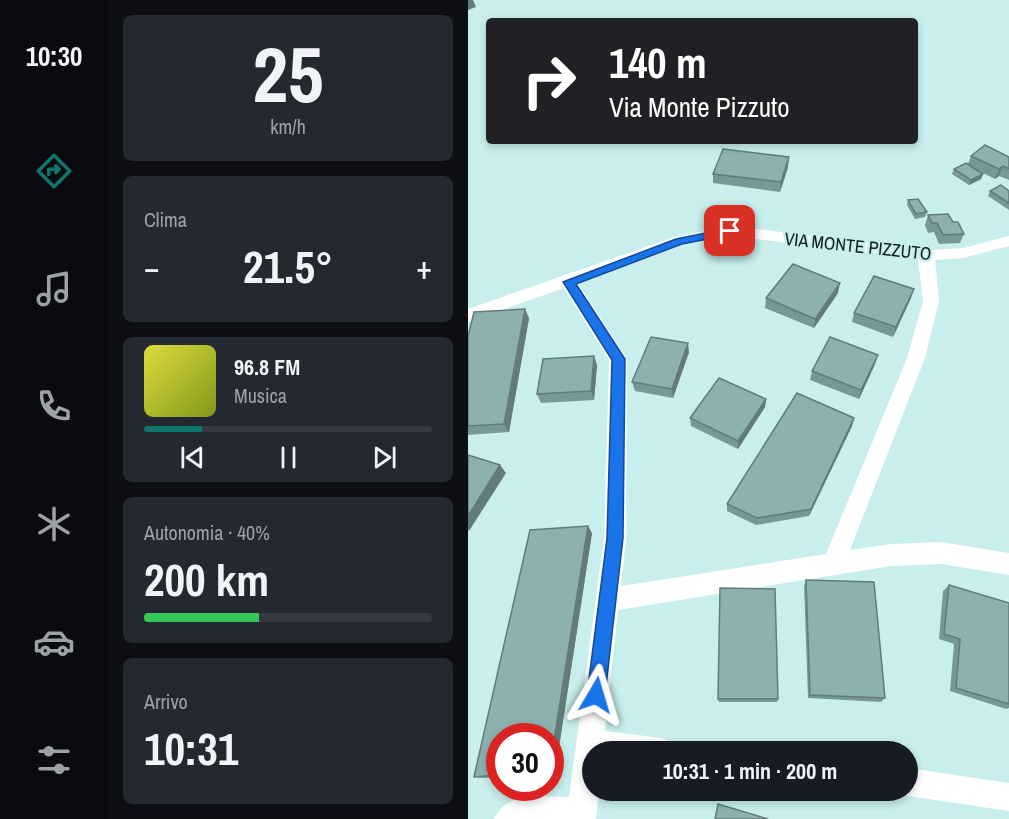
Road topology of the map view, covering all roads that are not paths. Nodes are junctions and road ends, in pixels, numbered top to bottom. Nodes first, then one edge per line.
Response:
1 (1009, 241) edge
2 (926, 255) junction
3 (569, 282) junction
4 (468, 316) edge
5 (832, 564) junction
6 (1009, 564) edge
7 (608, 600) junction
8 (590, 741) edge
9 (918, 783) edge
10 (1009, 797) edge
11 (583, 801) edge
12 (581, 816) edge
13 (508, 819) edge

1 - 2 street, VIA MONTE PIZZUTO
2 - 3 street, VIA MONTE PIZZUTO
2 - 5 street
3 - 4 street, VIA MONTE PIZZUTO
3 - 7 street
5 - 6 street
5 - 7 street
7 - 8 street
9 - 10 street
11 - 12 street
12 - 13 street

